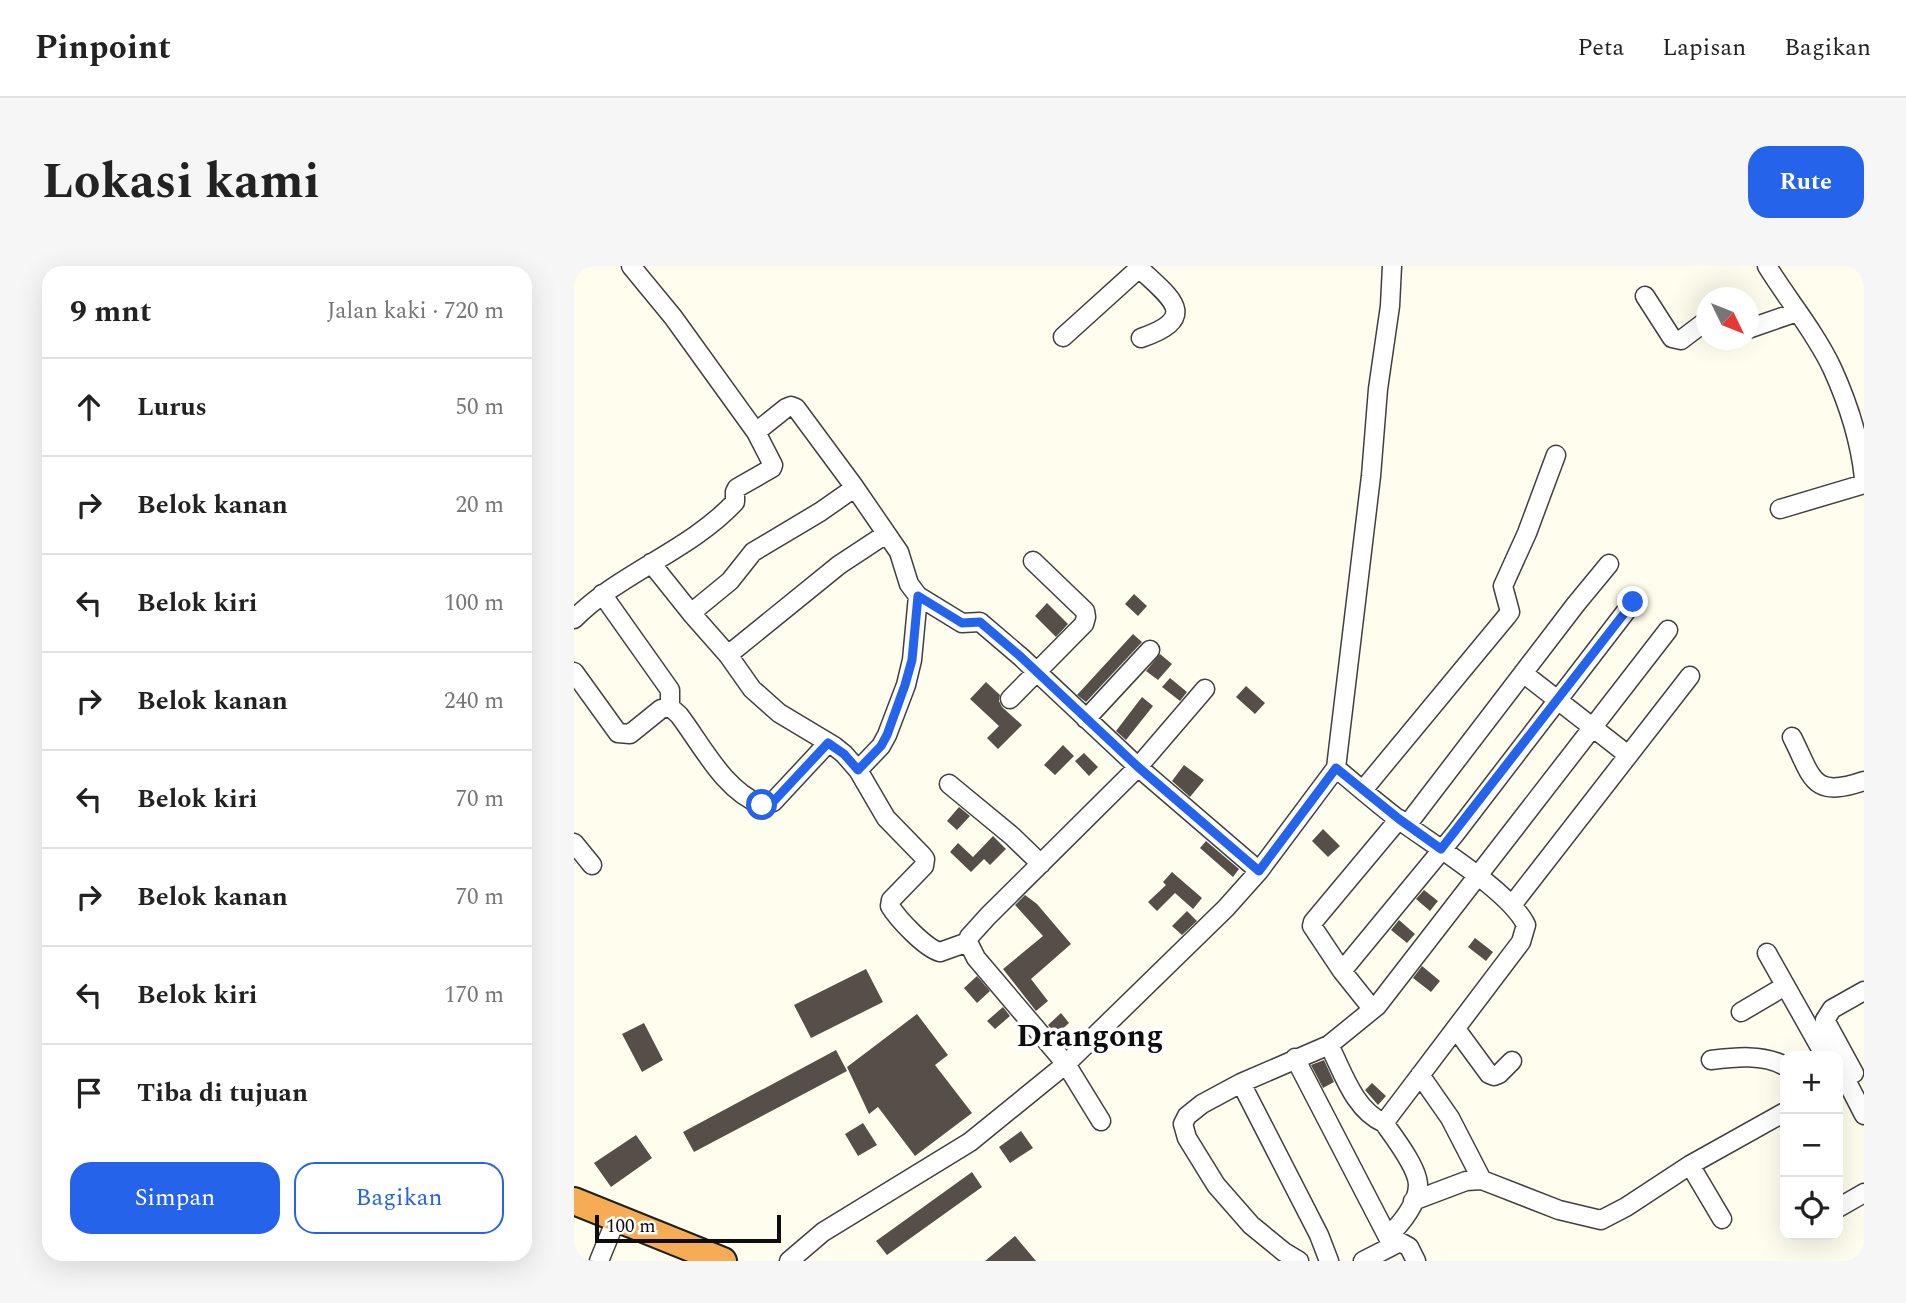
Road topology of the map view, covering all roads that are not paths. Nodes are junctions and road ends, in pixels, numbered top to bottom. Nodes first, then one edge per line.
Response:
1 (631, 266) edge
2 (1392, 266) edge
3 (1767, 266) edge
4 (1138, 267) edge
5 (1645, 296) dead end
6 (1797, 312) junction
7 (1759, 325) edge
8 (1696, 329) edge
9 (1063, 337) dead end
10 (1141, 338) dead end
11 (756, 432) junction
12 (1556, 455) dead end
13 (1864, 478) edge
14 (1864, 484) edge
15 (853, 485) junction
16 (1780, 509) dead end
17 (886, 534) junction
18 (1033, 561) dead end
19 (651, 563) junction
20 (1609, 564) dead end
21 (602, 594) junction
22 (918, 596) junction
23 (1633, 602) dead end
24 (691, 613) junction
25 (574, 620) edge
26 (1668, 630) dead end
27 (1150, 650) dead end
28 (729, 654) junction
29 (1036, 671) junction
30 (574, 672) edge
31 (1524, 673) junction
32 (1690, 676) dead end
33 (1205, 689) dead end
34 (1010, 699) dead end
35 (1557, 701) junction
36 (670, 707) junction
37 (1086, 719) junction
38 (1591, 728) junction
39 (1792, 737) dead end
40 (828, 743) junction
41 (1628, 754) junction
42 (1138, 767) junction
43 (1336, 768) junction
44 (858, 770) junction
45 (1864, 780) edge
46 (949, 784) dead end
47 (1363, 790) junction
48 (1403, 822) junction
49 (574, 843) edge
50 (1441, 849) junction
51 (1041, 864) junction
52 (592, 865) dead end
53 (1259, 871) junction
54 (1477, 876) junction
55 (1511, 905) junction
56 (968, 942) junction
57 (1767, 953) dead end
58 (1342, 971) junction
59 (1785, 986) junction
60 (1864, 992) edge
61 (1374, 1007) junction
62 (1741, 1012) dead end
63 (1456, 1029) junction
64 (1329, 1045) junction
65 (1822, 1051) edge
66 (1295, 1058) junction
67 (1711, 1060) dead end
68 (1512, 1061) dead end
69 (1066, 1064) junction
70 (1780, 1064) edge
71 (1420, 1074) junction
72 (1846, 1077) edge
73 (1241, 1083) junction
74 (1781, 1114) edge
75 (1864, 1115) edge
76 (1101, 1121) dead end
77 (1384, 1123) junction
78 (1689, 1165) junction
79 (1482, 1180) junction
80 (1864, 1193) edge
81 (574, 1201) edge
82 (1413, 1201) junction
83 (1843, 1205) edge
84 (617, 1217) junction
85 (1722, 1219) dead end
86 (1390, 1240) junction
87 (599, 1261) edge
88 (723, 1261) edge
89 (789, 1261) edge
90 (1299, 1261) edge
91 (1329, 1261) edge
92 (1363, 1261) edge
93 (1416, 1261) edge

1 - 11 street
2 - 43 street
3 - 6 street
4 - 9 street
4 - 10 street
5 - 8 street
6 - 7 street
6 - 13 street
11 - 15 street
11 - 19 street
12 - 47 street
14 - 16 street
15 - 17 street
15 - 24 street
17 - 22 street
17 - 28 street
18 - 29 street
19 - 21 street
19 - 24 street
20 - 31 street
21 - 25 street
21 - 36 street
22 - 29 street
22 - 44 street
23 - 35 street
24 - 28 street
26 - 38 street
27 - 37 street
28 - 40 street
29 - 34 street
29 - 37 street
30 - 36 street
31 - 35 street
31 - 48 street
32 - 41 street
33 - 42 street
35 - 38 street
35 - 50 street
36 - 40 street
37 - 42 street
38 - 41 street
38 - 54 street
39 - 45 street
40 - 44 street
41 - 55 street
42 - 51 street
42 - 53 street
43 - 47 street
43 - 53 street
44 - 56 street
46 - 51 street
47 - 48 street
48 - 50 street
48 - 58 street
49 - 52 street
50 - 54 street
50 - 58 street
51 - 56 street
53 - 69 street
54 - 55 street
54 - 61 street
55 - 63 street
56 - 69 street
57 - 59 street
58 - 61 street
59 - 62 street
59 - 65 street
60 - 72 street
61 - 64 street
63 - 68 street
63 - 71 street
64 - 66 street
64 - 77 street
66 - 73 street
66 - 86 street
67 - 70 street
69 - 76 street
69 - 89 street
71 - 77 street
71 - 79 street
72 - 75 street
73 - 90 street
73 - 91 street
74 - 78 street
77 - 82 street
78 - 79 street
78 - 85 street
79 - 82 street
80 - 83 street
81 - 84 highway
82 - 86 street
84 - 87 street
84 - 88 highway
86 - 92 street
86 - 93 street

